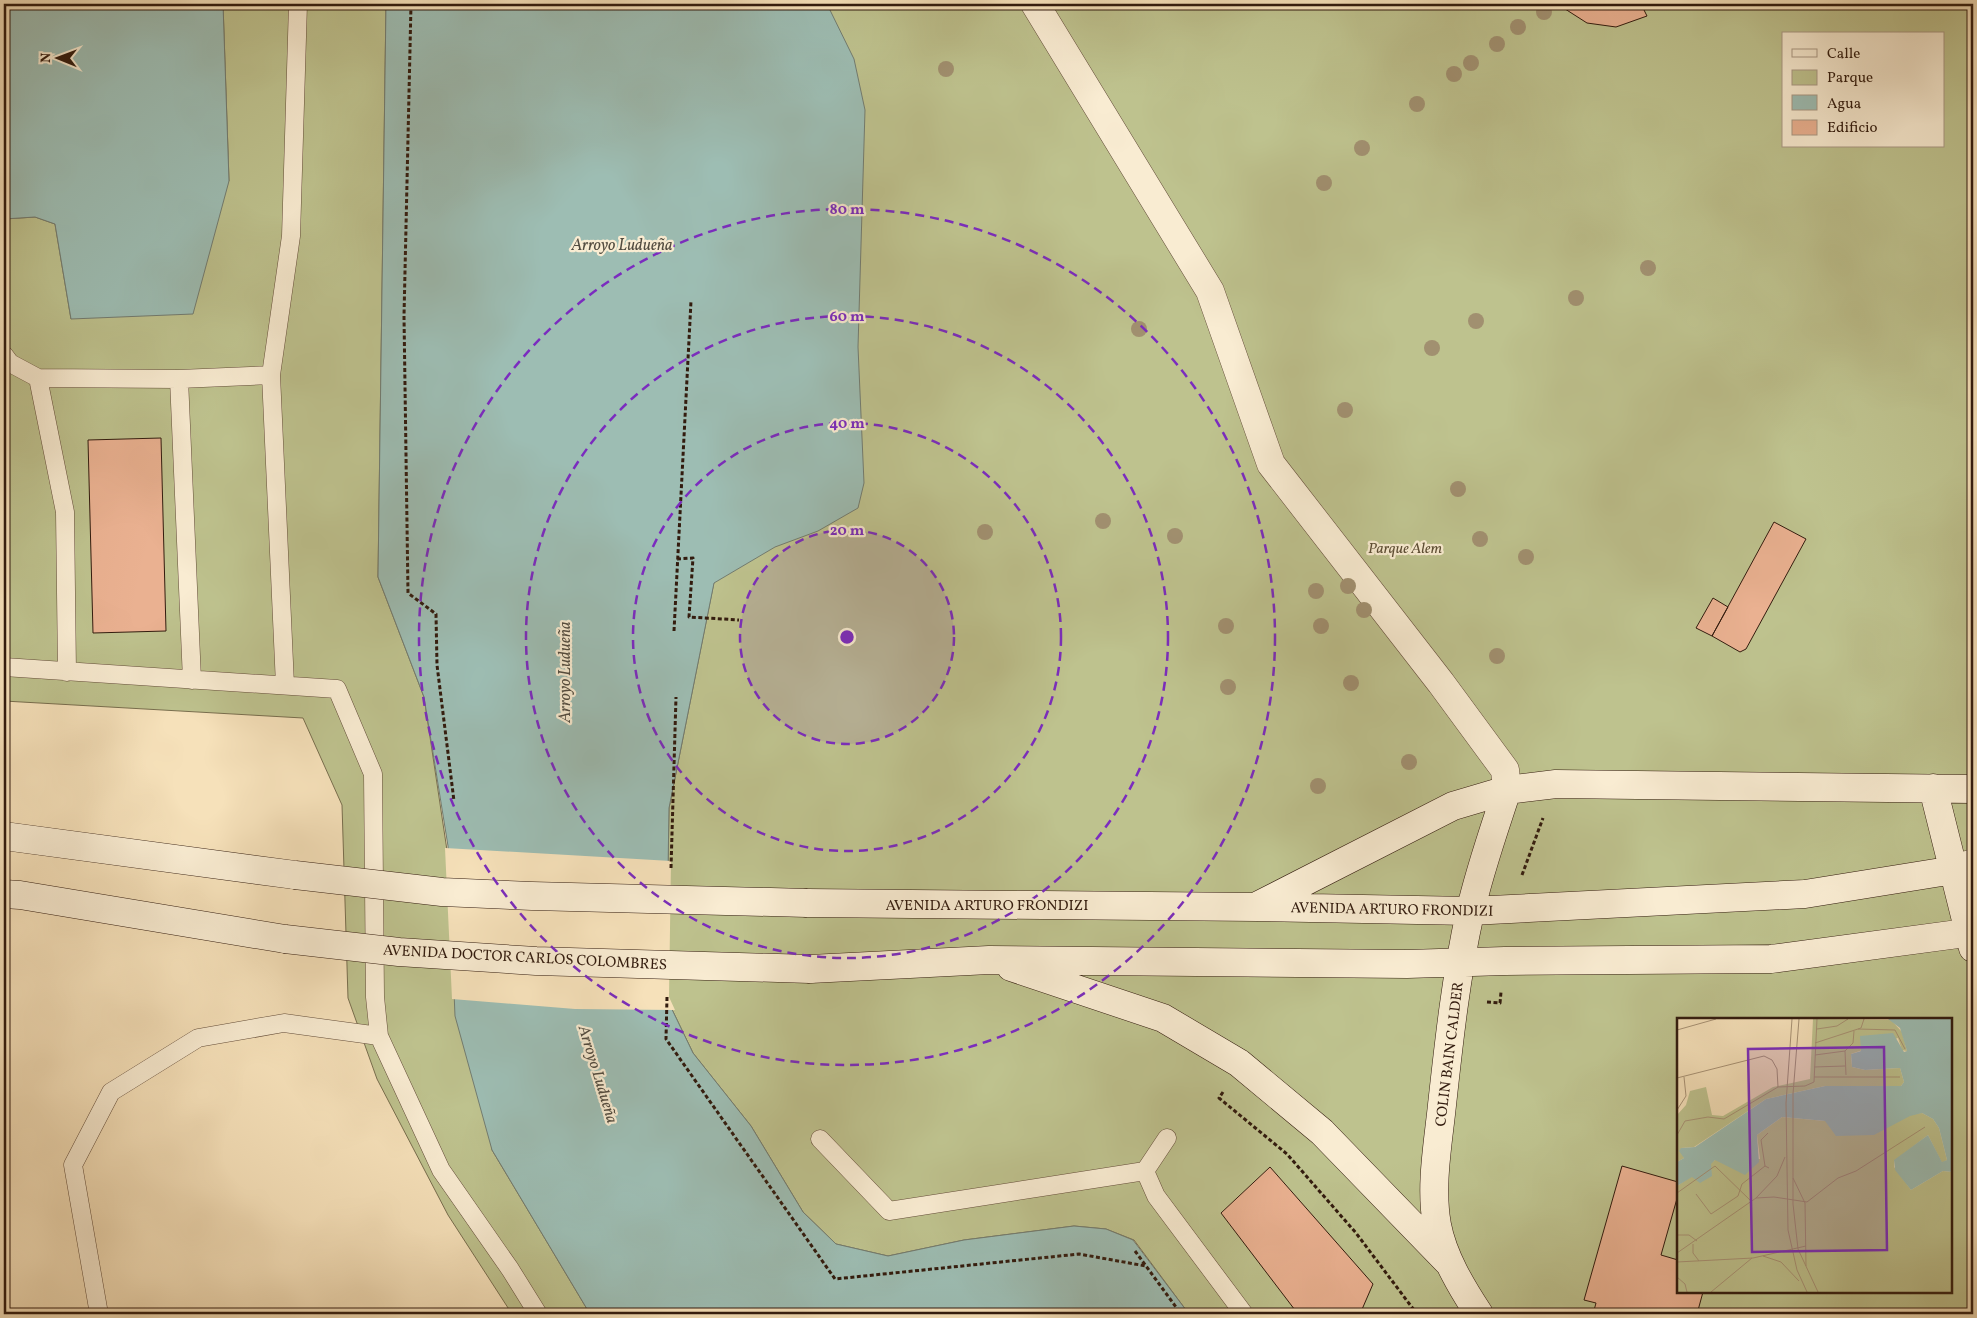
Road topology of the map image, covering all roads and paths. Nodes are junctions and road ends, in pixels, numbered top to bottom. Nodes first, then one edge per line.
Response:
1 (298, 4) edge
2 (411, 4) edge
3 (1035, 4) edge
4 (691, 301) dead end
5 (4, 355) edge
6 (271, 375) junction
7 (38, 378) junction
8 (179, 379) junction
9 (677, 559) junction
10 (739, 620) dead end
11 (674, 631) dead end
12 (4, 667) edge
13 (67, 672) junction
14 (192, 680) junction
15 (285, 685) junction
16 (676, 697) dead end
17 (1933, 788) junction
18 (1973, 789) edge
19 (1507, 790) junction
20 (454, 801) dead end
21 (4, 836) edge
22 (1964, 866) edge
23 (671, 873) dead end
24 (4, 894) edge
25 (1256, 906) junction
26 (1470, 911) junction
27 (1972, 938) edge
28 (989, 960) junction
29 (1460, 962) junction
30 (667, 990) dead end
31 (379, 1036) junction
32 (1219, 1098) dead end
33 (1167, 1138) dead end
34 (820, 1140) dead end
35 (1145, 1171) junction
36 (1135, 1251) dead end
37 (1450, 1264) junction
38 (1146, 1266) junction
39 (99, 1314) edge
40 (538, 1314) edge
41 (1181, 1314) edge
42 (1244, 1314) edge
43 (1417, 1314) edge
44 (1479, 1314) edge

1 - 6 lane
2 - 20 path
3 - 19 main road
4 - 9 path
5 - 7 lane
6 - 8 lane
6 - 15 lane
7 - 8 lane
7 - 13 lane
8 - 14 lane
9 - 10 path
9 - 11 path
12 - 13 lane
13 - 14 lane
14 - 15 lane
15 - 31 lane
16 - 23 path
17 - 18 main road
17 - 19 main road
17 - 22 main road
19 - 25 main road
19 - 26 main road, COLIN BAIN CALDER
21 - 25 main road, AVENIDA ARTURO FRONDIZI, bridge
22 - 26 main road, AVENIDA ARTURO FRONDIZI
22 - 27 main road
24 - 28 main road, AVENIDA DOCTOR CARLOS COLOMBRES, bridge
25 - 26 main road, AVENIDA ARTURO FRONDIZI
26 - 29 main road, COLIN BAIN CALDER
27 - 29 main road
28 - 29 main road
28 - 37 main road
29 - 37 main road, COLIN BAIN CALDER
30 - 38 path
31 - 39 lane
31 - 40 lane
32 - 43 path
33 - 35 lane
34 - 35 lane
35 - 42 lane
36 - 38 path
37 - 44 main road, COLIN BAIN CALDER
38 - 41 path

